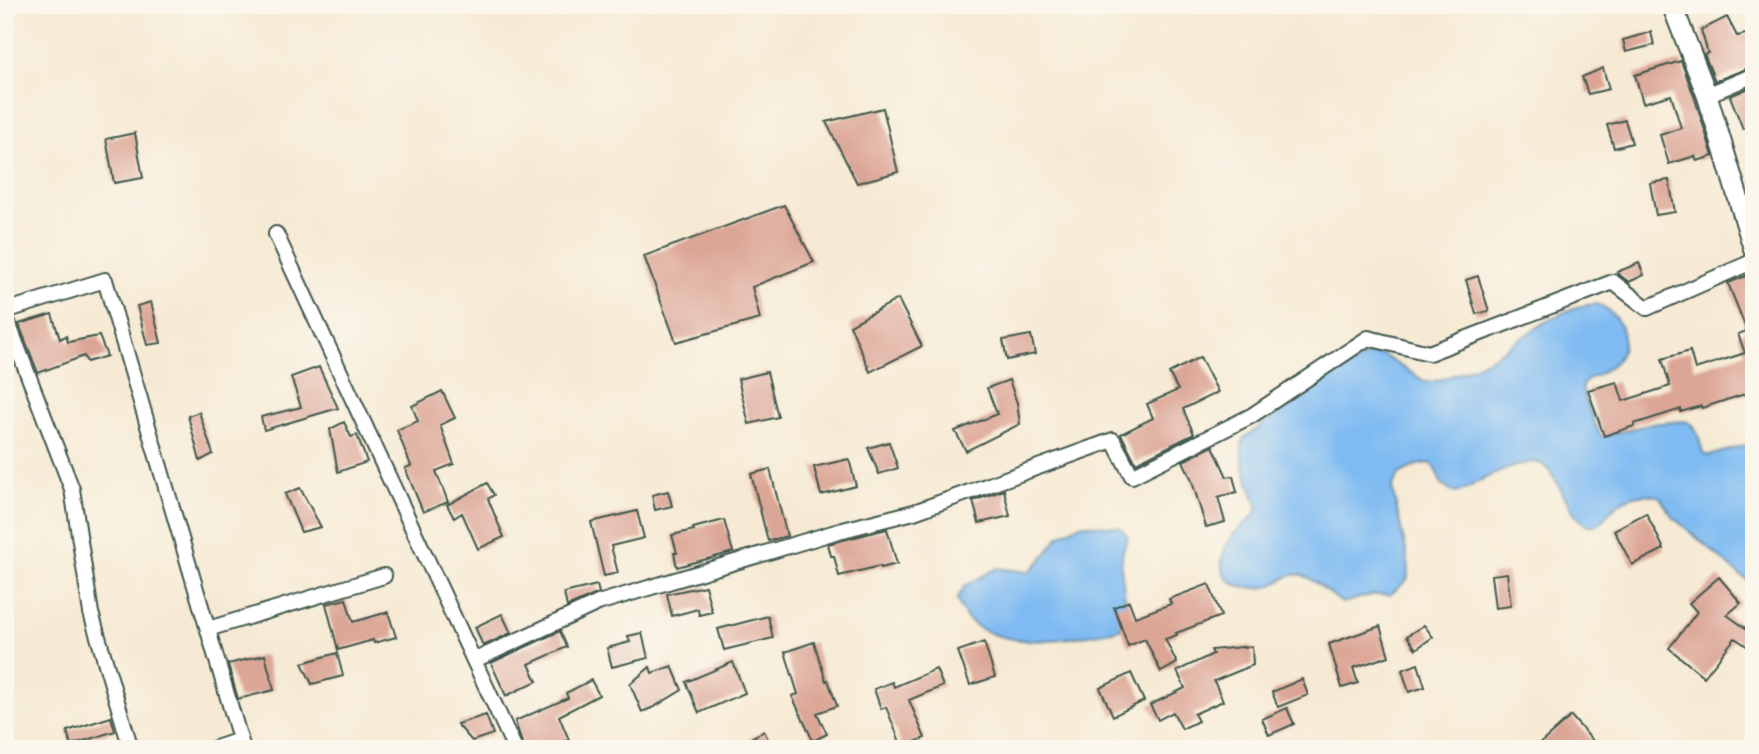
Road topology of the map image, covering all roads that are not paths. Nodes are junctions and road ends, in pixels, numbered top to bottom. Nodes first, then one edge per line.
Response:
1 (1672, 5) edge
2 (1754, 75) edge
3 (1707, 95) junction
4 (276, 234) dead end
5 (1754, 250) edge
6 (1754, 261) edge
7 (5, 313) edge
8 (384, 576) dead end
9 (208, 629) junction
10 (475, 660) junction
11 (242, 744) edge
12 (131, 749) edge
13 (213, 749) edge
14 (515, 749) edge

1 - 3 street
2 - 3 street
3 - 5 street
4 - 10 street
6 - 10 street
7 - 9 street
7 - 12 street
8 - 9 street
9 - 11 street
10 - 14 street
11 - 13 street

